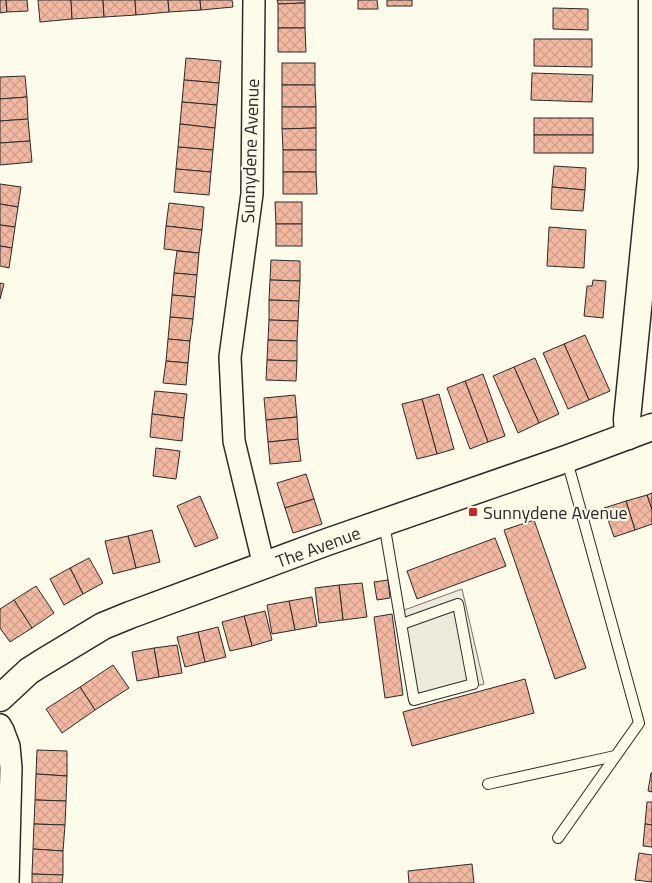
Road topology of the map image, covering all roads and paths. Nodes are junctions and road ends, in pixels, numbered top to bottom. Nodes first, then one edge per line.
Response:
1 (254, 0) edge
2 (652, 0) edge
3 (652, 427) edge
4 (628, 436) junction
5 (566, 459) junction
6 (384, 522) junction
7 (264, 566) junction
8 (402, 624) junction
9 (0, 698) edge
10 (0, 725) edge
11 (615, 756) junction
12 (488, 784) dead end
13 (558, 838) dead end
14 (8, 883) edge

1 - 7 street, Sunnydene Avenue
2 - 4 street
3 - 4 street, The Avenue
4 - 5 street, The Avenue
5 - 6 street, The Avenue
5 - 11 lane
6 - 7 street, The Avenue
6 - 8 lane
7 - 9 street, The Avenue
8 - 8 lane
10 - 14 street
11 - 12 lane
11 - 13 lane

